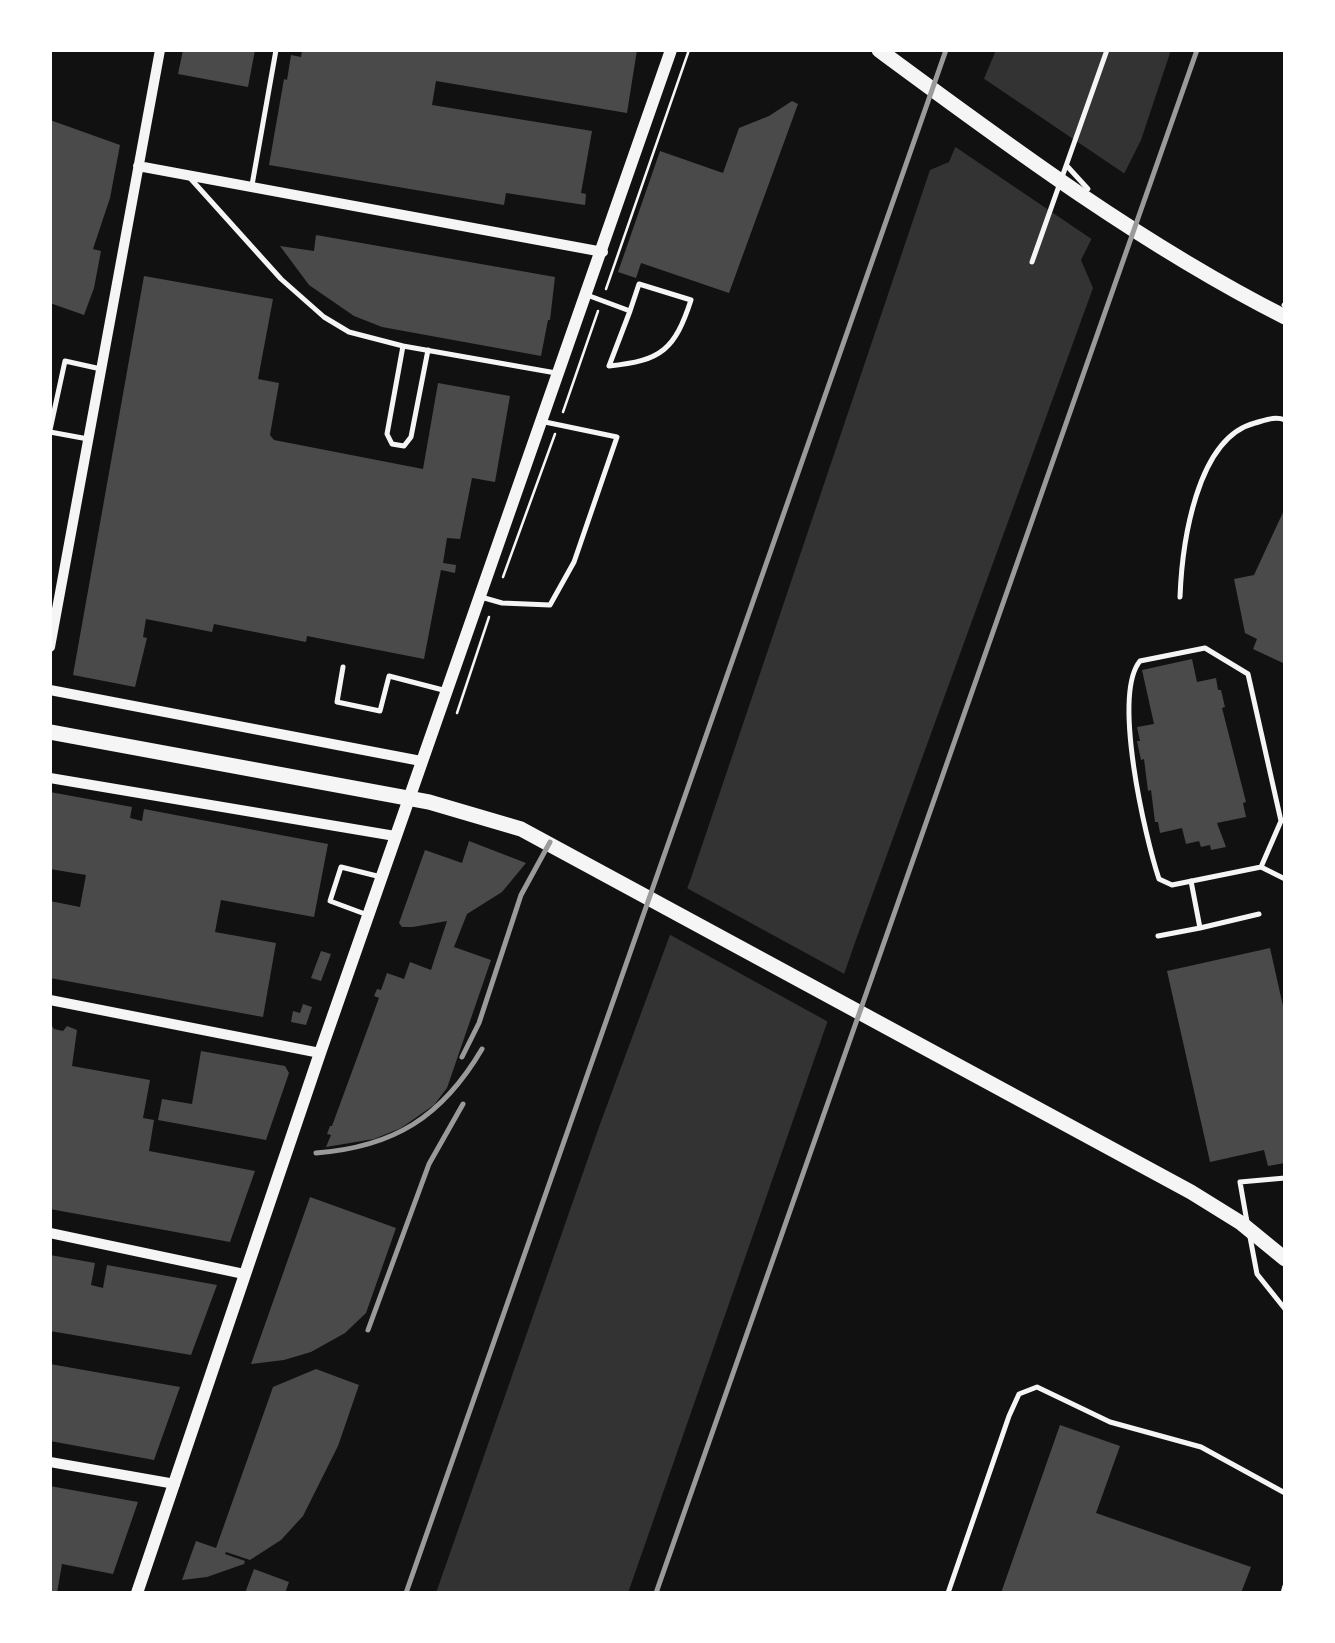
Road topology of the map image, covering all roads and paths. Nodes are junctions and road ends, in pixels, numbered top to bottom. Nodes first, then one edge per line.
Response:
1 (160, 50) edge
2 (276, 50) edge
3 (671, 50) edge
4 (689, 50) edge
5 (879, 50) edge
6 (1107, 50) edge
7 (138, 166) junction
8 (1067, 166) junction
9 (188, 175) junction
10 (252, 186) junction
11 (1088, 189) dead end
12 (603, 252) junction
13 (1032, 262) dead end
14 (587, 296) junction
15 (602, 301) junction
16 (630, 311) junction
17 (1285, 318) edge
18 (402, 346) junction
19 (428, 350) junction
20 (101, 369) junction
21 (559, 374) junction
22 (1285, 420) edge
23 (542, 421) junction
24 (558, 424) junction
25 (50, 431) edge
26 (88, 439) junction
27 (55, 596) edge
28 (478, 596) junction
29 (1180, 597) dead end
30 (495, 601) junction
31 (50, 648) edge
32 (343, 667) dead end
33 (50, 690) edge
34 (446, 691) junction
35 (457, 713) dead end
36 (50, 732) edge
37 (421, 761) junction
38 (50, 778) edge
39 (395, 836) junction
40 (1261, 867) junction
41 (381, 876) junction
42 (1285, 878) edge
43 (1191, 881) junction
44 (1259, 914) dead end
45 (368, 915) junction
46 (1200, 928) junction
47 (1158, 936) dead end
48 (50, 1000) edge
49 (320, 1053) junction
50 (1285, 1178) edge
51 (50, 1233) edge
52 (1278, 1244) edge
53 (1285, 1259) edge
54 (244, 1274) junction
55 (1285, 1309) edge
56 (50, 1462) edge
57 (174, 1484) junction
58 (1285, 1494) edge
59 (1285, 1586) edge
60 (137, 1593) edge
61 (948, 1593) edge
62 (1282, 1593) edge

1 - 7 street
2 - 10 lane
3 - 12 street
4 - 15 path
5 - 17 main road
6 - 8 lane
7 - 9 street
7 - 20 street
8 - 11 lane
8 - 13 lane
9 - 10 street
9 - 18 lane
10 - 12 street
12 - 14 street
14 - 15 lane
14 - 21 street
15 - 16 lane
15 - 24 path
16 - 16 lane
18 - 19 lane
18 - 19 lane
19 - 21 lane
20 - 25 lane
20 - 26 street
21 - 23 street
22 - 29 lane
23 - 24 lane
23 - 28 street
24 - 30 path
24 - 30 lane
25 - 26 lane
26 - 27 street
27 - 31 street
28 - 30 lane
28 - 34 street
30 - 35 path
32 - 34 lane
33 - 37 street
34 - 37 street
36 - 52 main road
37 - 39 street
38 - 39 street
39 - 41 street
40 - 42 lane
40 - 43 lane
40 - 43 lane
41 - 45 street
41 - 45 lane
43 - 46 lane
44 - 46 lane
45 - 49 street
46 - 47 lane
48 - 49 street
49 - 54 street
50 - 55 lane
51 - 54 street
52 - 53 main road
54 - 57 street
56 - 57 street
57 - 60 street
58 - 61 lane
59 - 62 lane

